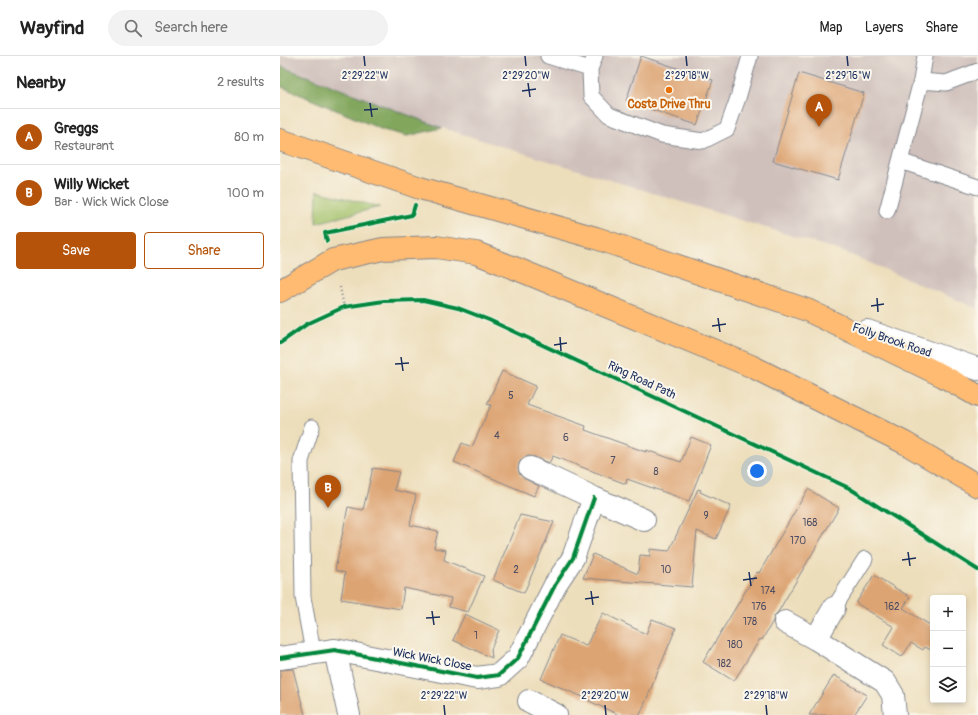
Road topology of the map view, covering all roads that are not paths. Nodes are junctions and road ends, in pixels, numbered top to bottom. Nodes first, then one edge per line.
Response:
1 (548, 56) edge
2 (750, 56) edge
3 (925, 56) edge
4 (592, 62) edge
5 (978, 71) edge
6 (921, 81) junction
7 (280, 140) edge
8 (900, 161) junction
9 (978, 187) edge
10 (887, 211) dead end
11 (280, 291) edge
12 (807, 310) junction
13 (978, 369) edge
14 (978, 396) edge
15 (312, 427) dead end
16 (530, 468) dead end
17 (978, 486) edge
18 (594, 498) junction
19 (644, 520) dead end
20 (865, 559) dead end
21 (834, 608) joint
22 (785, 622) dead end
23 (816, 640) junction
24 (335, 650) junction
25 (313, 652) junction
26 (280, 658) edge
27 (529, 701) dead end
28 (349, 715) edge
29 (556, 715) edge
30 (895, 715) edge

1 - 4 lane
2 - 4 lane
3 - 6 lane
5 - 6 lane
6 - 8 lane
7 - 12 highway
8 - 9 lane
8 - 10 lane
11 - 17 highway
12 - 13 street, Folly Brook Road
12 - 14 highway
15 - 25 lane
16 - 18 street
18 - 19 street
18 - 24 street, Wick Wick Close
20 - 21 lane
21 - 23 street
22 - 23 street
23 - 30 street
24 - 25 street, Wick Wick Close
24 - 28 street
25 - 26 street, Wick Wick Close
27 - 29 street

